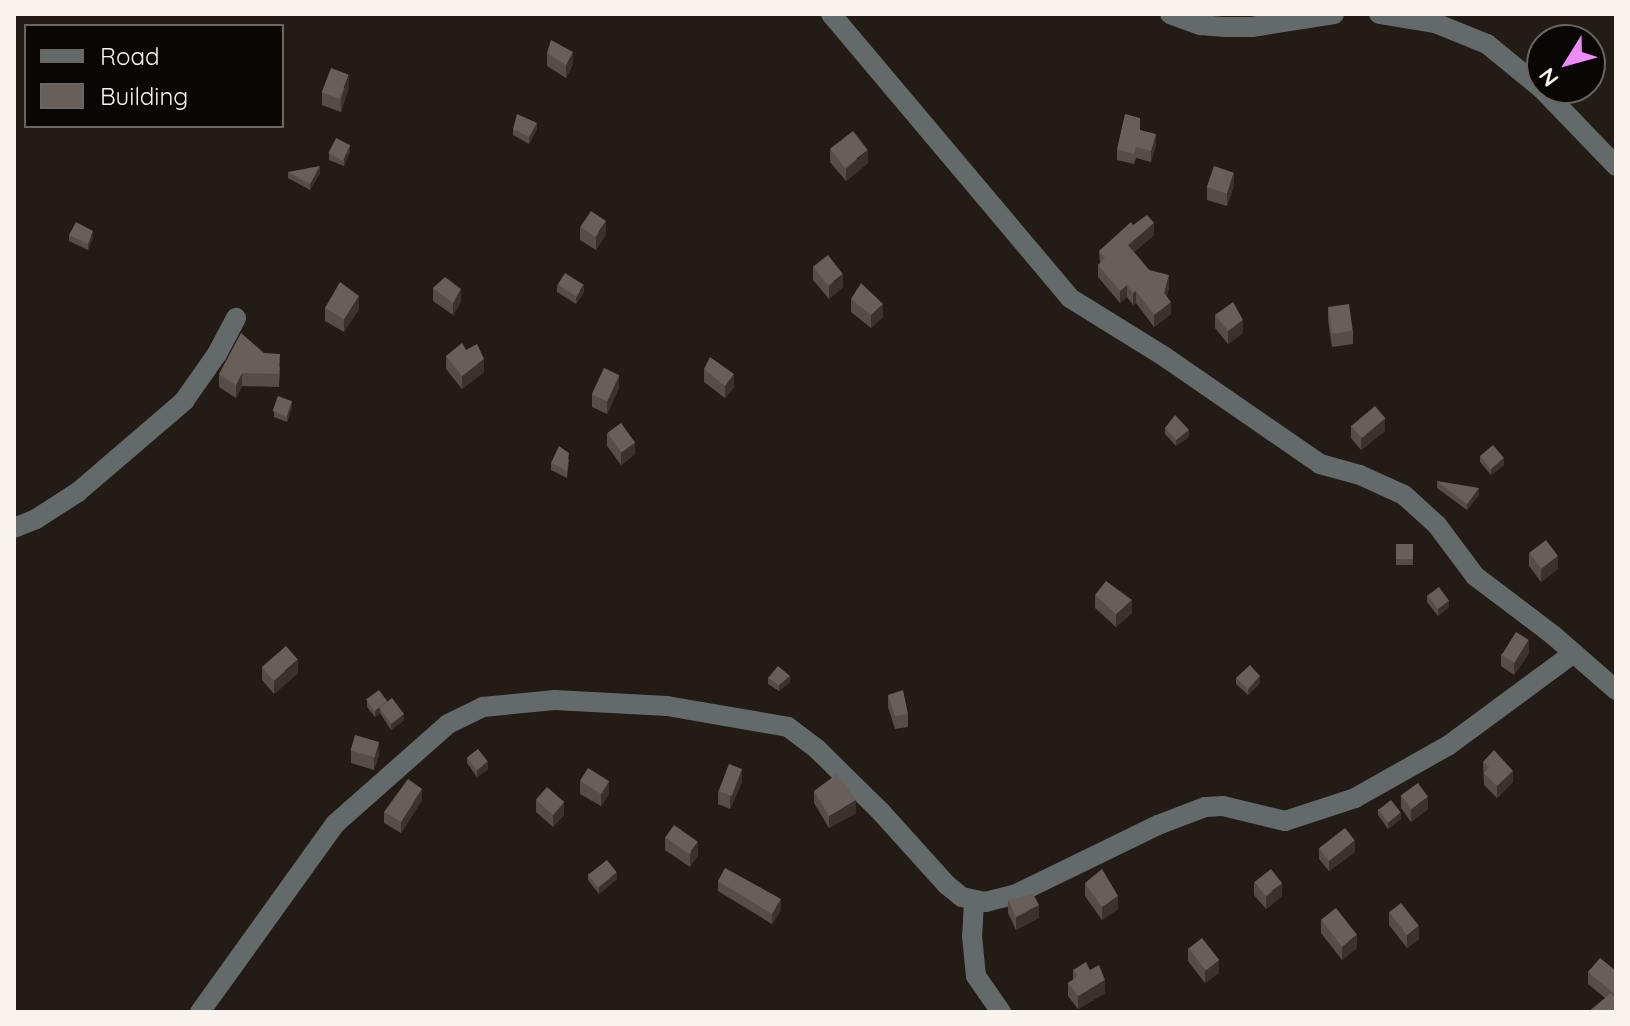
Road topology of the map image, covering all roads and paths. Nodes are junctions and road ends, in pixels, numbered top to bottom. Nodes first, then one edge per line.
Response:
1 (831, 14) edge
2 (1170, 14) edge
3 (1334, 14) edge
4 (1379, 14) edge
5 (1616, 166) edge
6 (236, 318) dead end
7 (14, 528) edge
8 (1574, 653) junction
9 (1616, 690) edge
10 (974, 901) junction
11 (200, 1012) edge
12 (1001, 1012) edge

1 - 8 street
2 - 3 street
4 - 5 street
6 - 7 street
8 - 9 street
8 - 10 street
10 - 11 street
10 - 12 street

